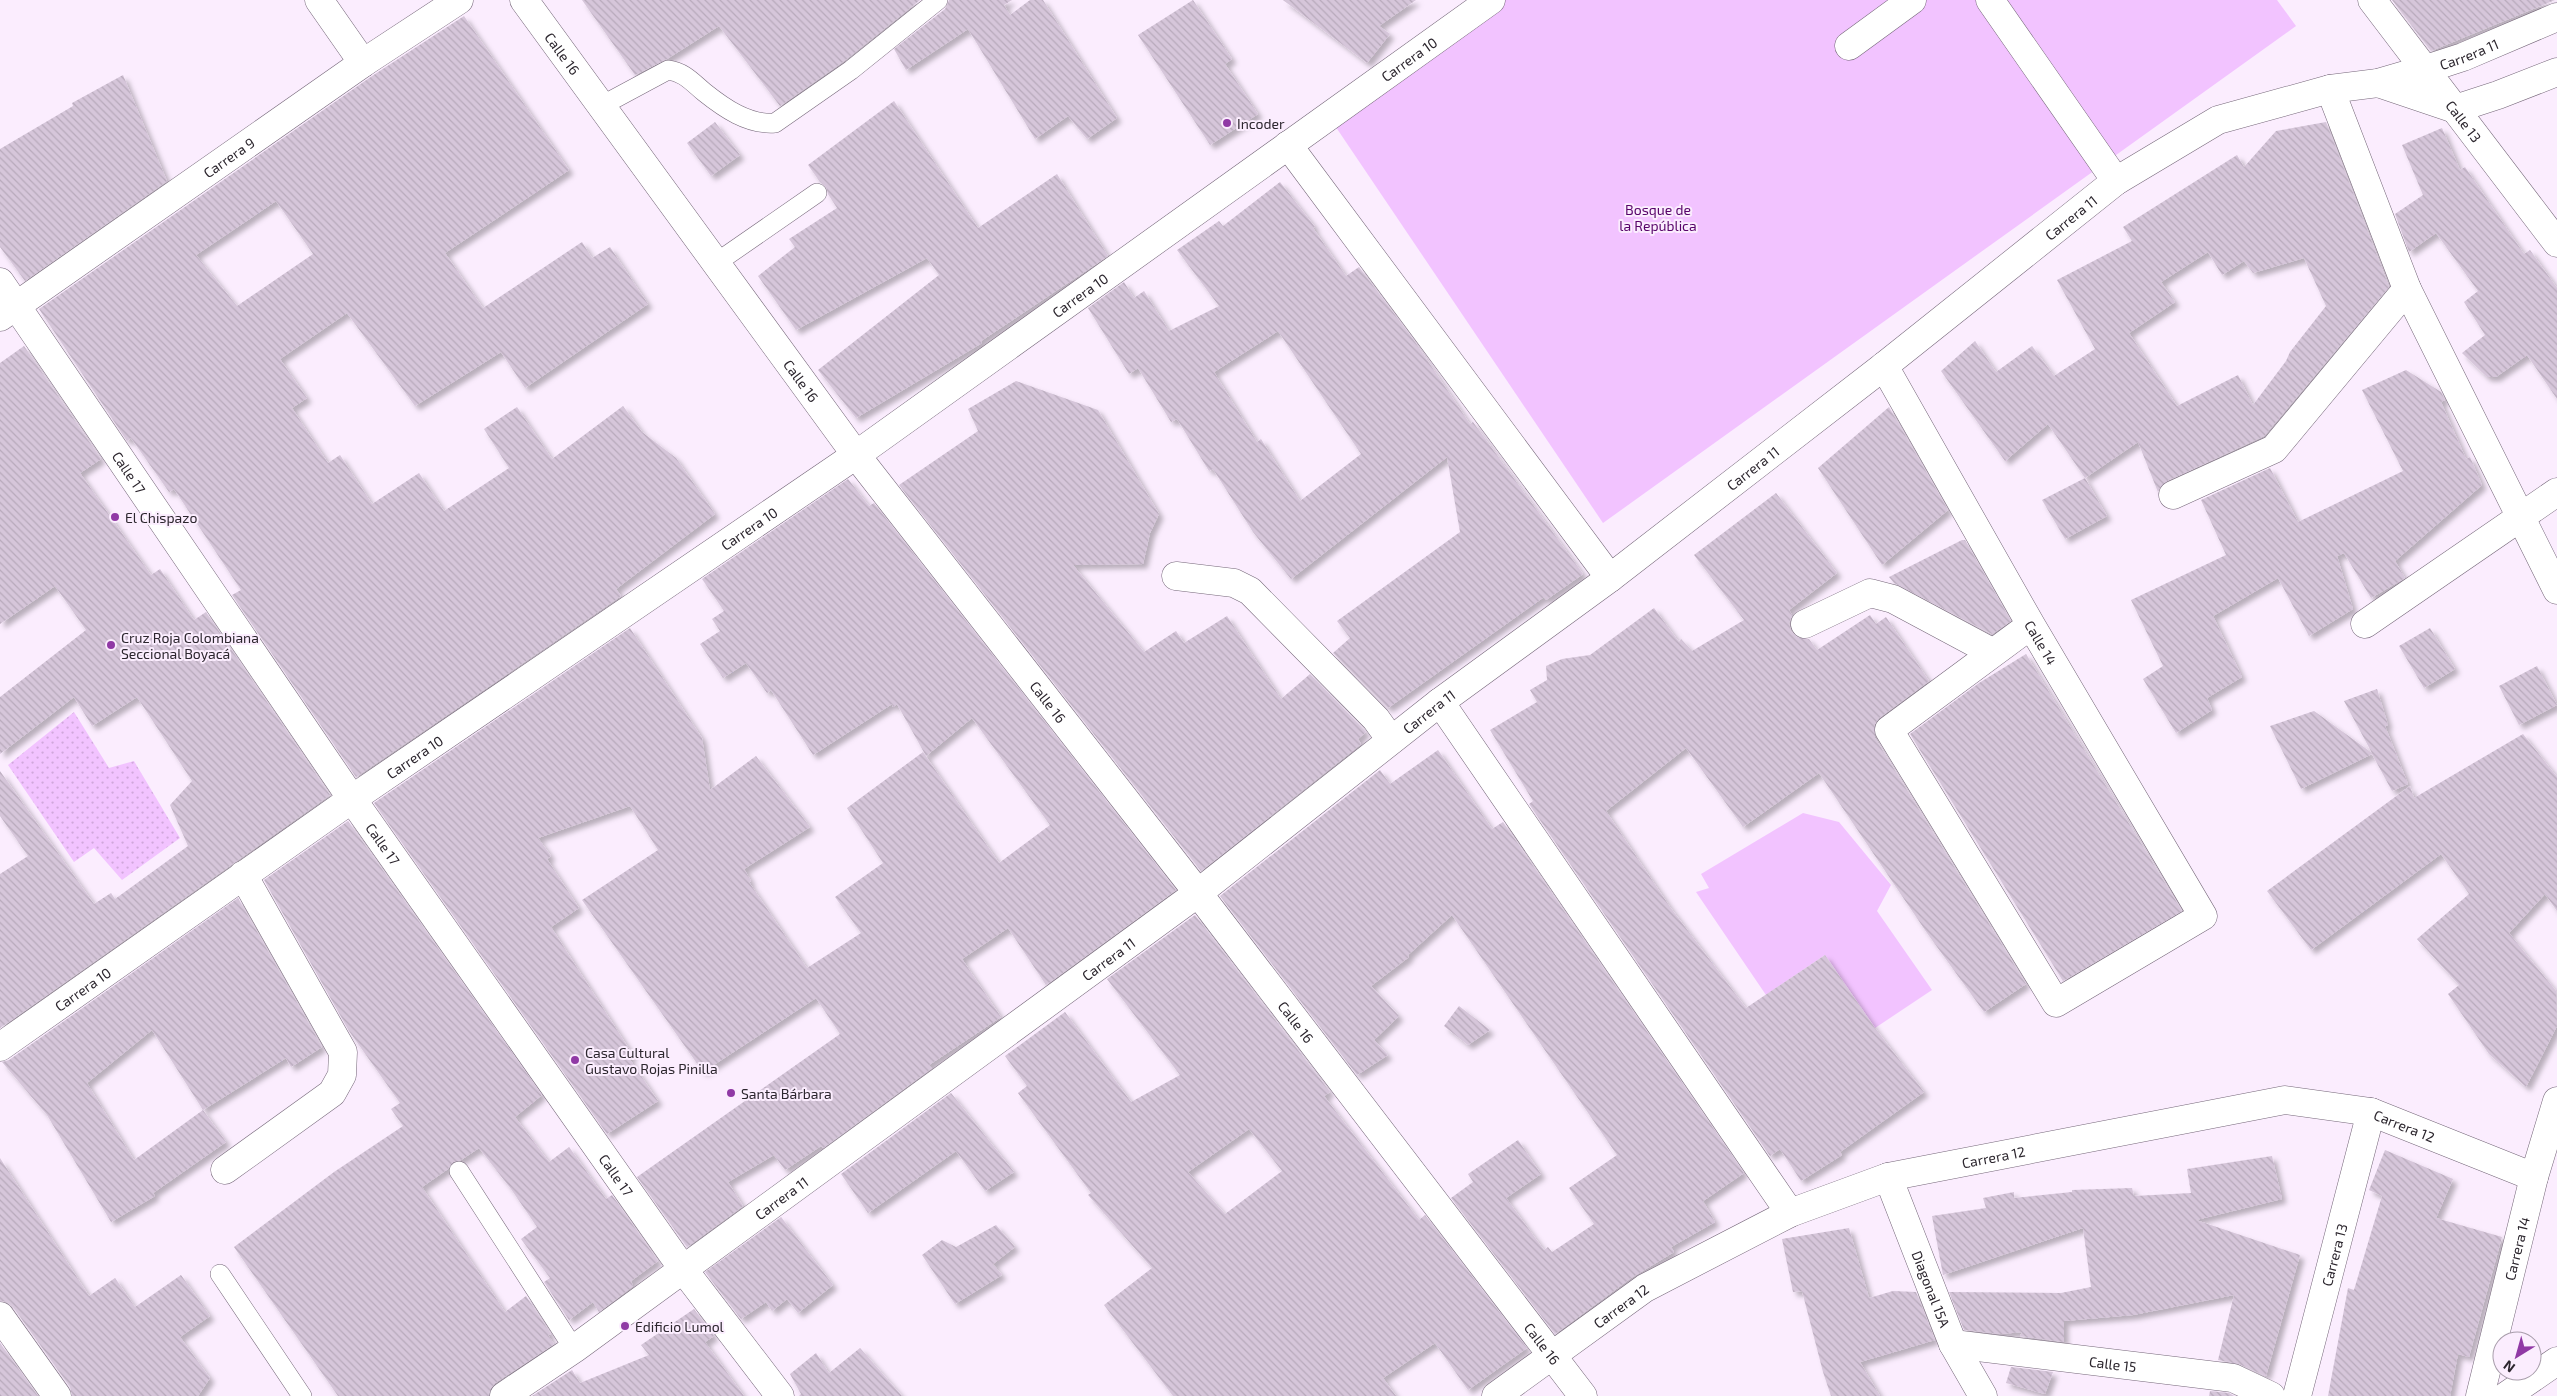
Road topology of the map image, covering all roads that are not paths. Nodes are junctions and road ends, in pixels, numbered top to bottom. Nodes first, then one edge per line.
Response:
1 (319, 0) edge
2 (459, 0) edge
3 (524, 0) edge
4 (938, 0) edge
5 (1491, 0) edge
6 (1912, 0) edge
7 (1990, 0) edge
8 (2372, 0) edge
9 (2557, 17) edge
10 (1849, 46) dead end
11 (363, 62) junction
12 (2426, 69) junction
13 (2557, 72) edge
14 (2378, 83) junction
15 (2330, 89) junction
16 (601, 106) junction
17 (2455, 109) junction
18 (1288, 145) junction
19 (2116, 181) junction
20 (817, 193) dead end
21 (2557, 243) edge
22 (716, 263) junction
23 (0, 282) edge
24 (2407, 289) junction
25 (9, 311) edge
26 (1884, 366) junction
27 (856, 455) junction
28 (2557, 492) edge
29 (2172, 495) dead end
30 (2520, 516) junction
31 (1176, 576) dead end
32 (1610, 578) junction
33 (2557, 590) edge
34 (1805, 624) dead end
35 (2365, 624) dead end
36 (2031, 625) junction
37 (1992, 652) junction
38 (1440, 702) junction
39 (1391, 740) junction
40 (352, 798) junction
41 (243, 876) junction
42 (1198, 893) junction
43 (0, 1047) edge
44 (2557, 1101) edge
45 (2371, 1112) junction
46 (225, 1170) dead end
47 (459, 1171) dead end
48 (1888, 1177) junction
49 (2534, 1177) junction
50 (1790, 1213) junction
51 (683, 1269) junction
52 (220, 1274) dead end
53 (0, 1316) edge
54 (1952, 1344) junction
55 (574, 1349) junction
56 (1550, 1355) junction
57 (2557, 1361) edge
58 (57, 1396) edge
59 (302, 1396) edge
60 (504, 1396) edge
61 (780, 1396) edge
62 (1496, 1396) edge
63 (1583, 1396) edge
64 (1983, 1396) edge
65 (2271, 1396) edge
66 (2297, 1396) edge
67 (2480, 1396) edge
68 (2506, 1396) edge

1 - 11 street
2 - 11 street, Carrera 9
3 - 16 street, Calle 16
4 - 16 lane
5 - 18 street, Carrera 10
6 - 10 street
7 - 19 street
8 - 12 street, Calle 13
9 - 12 street, Carrera 11
11 - 25 street, Carrera 9
12 - 14 street, Carrera 11
12 - 17 street, Calle 13
13 - 17 street
14 - 15 street, Carrera 11
14 - 17 street, Carrera 11
15 - 19 street, Carrera 11
15 - 24 street
16 - 22 street, Calle 16
17 - 21 street, Calle 13
18 - 27 street, Carrera 10
18 - 32 street
19 - 26 street, Carrera 11
20 - 22 lane
22 - 27 street, Calle 16
23 - 25 street, Calle 17
24 - 29 street
24 - 30 street
25 - 40 street, Calle 17
26 - 32 street, Carrera 11
26 - 36 street, Calle 14
27 - 40 street, Carrera 10
27 - 42 street, Calle 16
28 - 30 street
30 - 33 street
30 - 35 street
31 - 39 street
32 - 38 street, Carrera 11
34 - 37 street
36 - 37 street
36 - 37 street, Calle 14
38 - 39 street, Carrera 11
38 - 50 street
39 - 42 street, Carrera 11
40 - 41 street, Carrera 10
40 - 51 street, Calle 17
41 - 43 street, Carrera 10
41 - 46 street
42 - 51 street, Carrera 11
42 - 56 street, Calle 16
44 - 49 street, Carrera 14
45 - 48 street, Carrera 12
45 - 49 street, Carrera 12
45 - 66 street, Carrera 13
47 - 55 lane
48 - 50 street, Carrera 12
48 - 54 street, Diagonal 15A
49 - 67 street, Carrera 14
50 - 56 street, Carrera 12
51 - 55 street, Carrera 11
51 - 61 street, Calle 17
52 - 59 lane
53 - 58 street
54 - 64 street, Diagonal 15A
54 - 65 street, Calle 15
55 - 60 street, Carrera 11
56 - 62 street, Carrera 12
56 - 63 street, Calle 16
57 - 68 street

